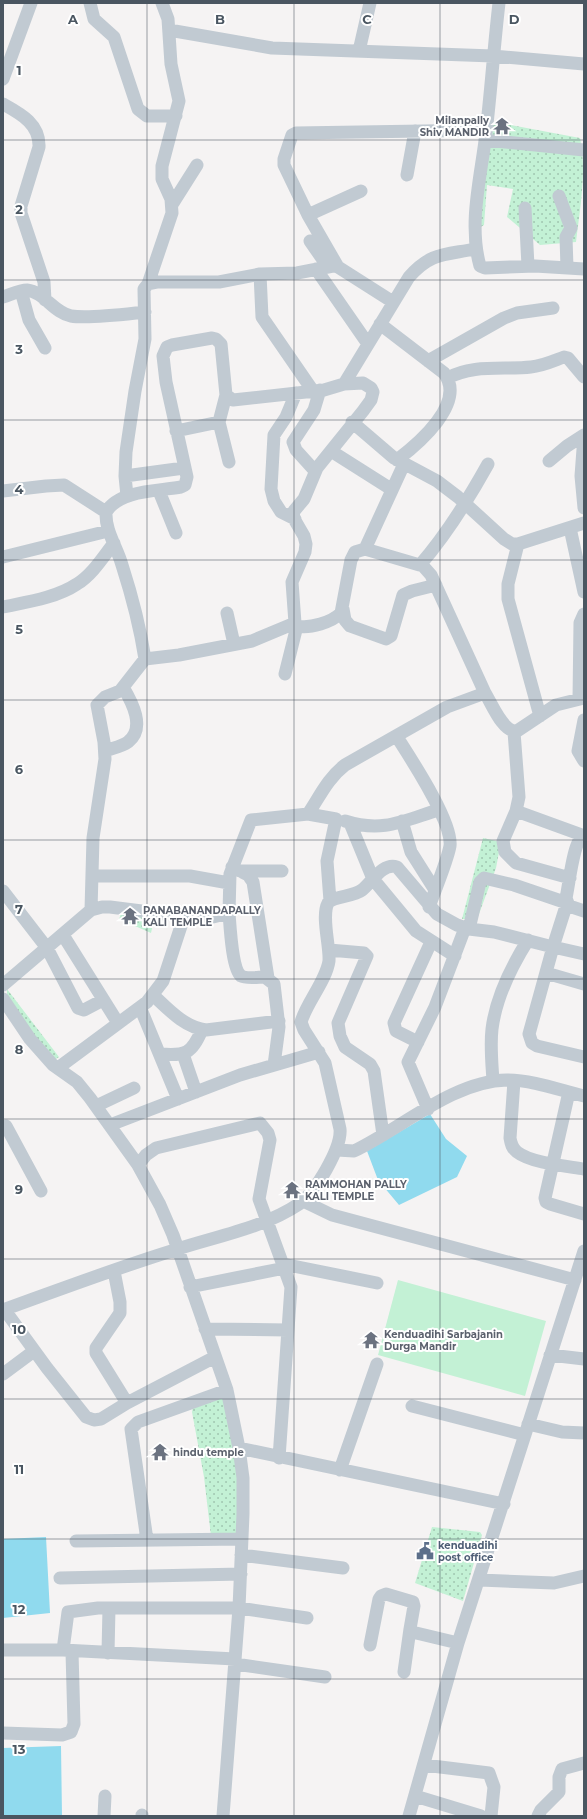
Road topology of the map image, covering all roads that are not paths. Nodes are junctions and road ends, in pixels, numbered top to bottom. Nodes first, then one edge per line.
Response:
1 (31, 3) edge
2 (90, 3) edge
3 (162, 3) edge
4 (370, 3) edge
5 (498, 3) edge
6 (169, 30) junction
7 (359, 51) junction
8 (493, 56) junction
9 (584, 64) edge
10 (3, 79) edge
11 (3, 104) edge
12 (176, 116) junction
13 (415, 131) junction
14 (486, 135) junction
15 (584, 150) edge
16 (197, 165) dead end
17 (406, 175) dead end
18 (361, 191) dead end
19 (559, 196) dead end
20 (173, 203) junction
21 (525, 208) dead end
22 (308, 215) junction
23 (310, 241) dead end
24 (475, 249) junction
25 (528, 266) junction
26 (327, 268) junction
27 (567, 268) junction
28 (584, 269) edge
29 (260, 274) junction
30 (148, 284) junction
31 (21, 291) junction
32 (3, 297) edge
33 (46, 300) junction
34 (393, 302) junction
35 (553, 308) dead end
36 (145, 312) junction
37 (380, 324) junction
38 (368, 344) junction
39 (45, 348) dead end
40 (428, 361) junction
41 (584, 377) edge
42 (448, 378) junction
43 (344, 384) junction
44 (316, 390) junction
45 (296, 393) junction
46 (226, 395) junction
47 (219, 422) junction
48 (352, 422) junction
49 (176, 431) junction
50 (584, 435) edge
51 (331, 451) junction
52 (549, 461) dead end
53 (229, 462) dead end
54 (401, 462) junction
55 (488, 464) dead end
56 (184, 468) junction
57 (315, 471) junction
58 (125, 476) junction
59 (391, 489) junction
60 (3, 491) edge
61 (159, 491) junction
62 (128, 496) junction
63 (466, 503) junction
64 (584, 508) edge
65 (106, 512) junction
66 (295, 519) junction
67 (584, 523) edge
68 (570, 528) junction
69 (176, 533) dead end
70 (111, 537) junction
71 (518, 544) junction
72 (365, 549) junction
73 (3, 556) edge
74 (420, 565) junction
75 (436, 585) junction
76 (584, 592) edge
77 (3, 607) edge
78 (343, 609) junction
79 (227, 613) dead end
80 (584, 614) edge
81 (296, 624) junction
82 (234, 644) junction
83 (145, 659) junction
84 (285, 674) dead end
85 (123, 687) junction
86 (485, 692) junction
87 (582, 698) edge
88 (540, 716) junction
89 (584, 720) edge
90 (514, 732) junction
91 (397, 737) junction
92 (104, 751) junction
93 (584, 761) edge
94 (438, 810) junction
95 (516, 811) junction
96 (308, 814) junction
97 (336, 819) junction
98 (402, 821) junction
99 (350, 823) junction
100 (583, 835) edge
101 (236, 869) junction
102 (282, 871) dead end
103 (92, 876) junction
104 (570, 878) junction
105 (373, 879) junction
106 (228, 883) junction
107 (435, 890) junction
108 (3, 891) edge
109 (330, 901) junction
110 (567, 903) junction
111 (429, 907) junction
112 (91, 910) junction
113 (584, 910) edge
114 (229, 912) junction
115 (184, 917) junction
116 (467, 928) junction
117 (63, 935) junction
118 (528, 940) junction
119 (430, 942) junction
120 (553, 947) junction
121 (46, 948) junction
122 (329, 950) junction
123 (584, 954) edge
124 (454, 956) junction
125 (546, 973) junction
126 (268, 978) junction
127 (584, 984) edge
128 (3, 985) edge
129 (153, 995) junction
130 (3, 999) edge
131 (103, 1000) junction
132 (140, 1007) junction
133 (279, 1021) junction
134 (118, 1023) junction
135 (202, 1030) junction
136 (418, 1042) junction
137 (319, 1052) junction
138 (160, 1054) junction
139 (183, 1054) junction
140 (584, 1057) edge
141 (274, 1065) junction
142 (58, 1068) junction
143 (492, 1081) junction
144 (514, 1081) junction
145 (134, 1088) dead end
146 (196, 1092) junction
147 (569, 1092) junction
148 (584, 1096) edge
149 (178, 1099) junction
150 (96, 1106) junction
151 (428, 1109) junction
152 (110, 1125) junction
153 (4, 1126) edge
154 (383, 1135) junction
155 (337, 1150) junction
156 (554, 1164) junction
157 (138, 1165) junction
158 (584, 1169) edge
159 (41, 1191) dead end
160 (304, 1201) junction
161 (584, 1214) edge
162 (266, 1222) junction
163 (176, 1249) junction
164 (584, 1251) edge
165 (582, 1265) edge
166 (284, 1266) junction
167 (114, 1271) junction
168 (575, 1280) junction
169 (377, 1284) dead end
170 (190, 1287) junction
171 (4, 1310) edge
172 (205, 1329) junction
173 (288, 1330) junction
174 (34, 1351) junction
175 (550, 1355) junction
176 (215, 1357) junction
177 (584, 1359) edge
178 (377, 1364) dead end
179 (3, 1374) edge
180 (227, 1390) junction
181 (127, 1403) junction
182 (412, 1406) dead end
183 (527, 1430) junction
184 (584, 1433) edge
185 (239, 1448) junction
186 (279, 1458) junction
187 (340, 1470) junction
188 (504, 1504) junction
189 (242, 1539) junction
190 (147, 1540) junction
191 (76, 1541) dead end
192 (241, 1555) junction
193 (343, 1568) dead end
194 (240, 1574) junction
195 (584, 1576) edge
196 (60, 1578) dead end
197 (480, 1580) junction
198 (109, 1608) junction
199 (239, 1608) junction
200 (307, 1618) dead end
201 (410, 1629) junction
202 (458, 1643) junction
203 (370, 1645) dead end
204 (3, 1650) edge
205 (68, 1651) junction
206 (108, 1653) junction
207 (235, 1661) junction
208 (404, 1672) dead end
209 (325, 1677) dead end
210 (3, 1733) edge
211 (584, 1763) edge
212 (424, 1765) junction
213 (105, 1796) dead end
214 (415, 1796) junction
215 (446, 1810) edge
216 (104, 1816) edge
217 (223, 1816) edge
218 (409, 1816) edge
219 (480, 1816) edge
220 (491, 1816) edge
221 (538, 1816) edge

1 - 10 street
2 - 12 street
3 - 6 street
4 - 7 street
5 - 8 street
6 - 7 street
6 - 12 street
7 - 8 street
8 - 9 street
8 - 14 street
11 - 33 street
12 - 20 street
13 - 14 street
13 - 17 street
13 - 22 street
14 - 15 street
14 - 24 street
16 - 20 street
18 - 22 street
19 - 27 street
20 - 30 street
21 - 25 street
22 - 26 street
23 - 26 street
24 - 25 street
24 - 34 street
25 - 27 street
26 - 29 street
26 - 34 street
26 - 38 street
27 - 28 street
29 - 30 street
29 - 44 street
30 - 36 street
31 - 32 street
31 - 33 street
31 - 39 street
33 - 36 street
34 - 37 street
35 - 40 street
36 - 58 street
37 - 38 street
37 - 40 street
38 - 43 street
40 - 42 street
41 - 42 street
42 - 54 street
43 - 44 street
43 - 48 street
44 - 45 street
44 - 57 street
45 - 46 street
45 - 66 street
46 - 47 street
46 - 49 street
47 - 49 street
47 - 53 street
48 - 51 street
48 - 54 street
49 - 56 street
50 - 52 street
50 - 64 street
51 - 57 street
51 - 59 street
54 - 59 street
54 - 63 street
55 - 63 street
56 - 58 street
56 - 61 street
57 - 66 street
58 - 62 street
59 - 72 street
60 - 65 street
61 - 62 street
61 - 69 street
62 - 65 street
63 - 71 street
63 - 74 street
65 - 70 street
66 - 81 street
67 - 68 street
68 - 71 street
68 - 76 street
70 - 73 street
70 - 77 street
70 - 83 street
71 - 88 street
72 - 74 street
72 - 78 street
74 - 75 street
75 - 78 street
75 - 86 street
78 - 81 street
79 - 82 street
80 - 87 street
81 - 82 street
81 - 84 street
82 - 83 street
83 - 85 street
85 - 92 street
85 - 92 street
86 - 90 street
86 - 91 street
87 - 88 street
88 - 90 street
89 - 93 street
90 - 95 street
91 - 94 street
91 - 96 street
92 - 103 street
94 - 98 street
94 - 107 street
95 - 100 street
95 - 104 street
96 - 97 street
96 - 101 street
97 - 99 street
97 - 109 street
98 - 99 street
98 - 107 street
99 - 105 street
100 - 104 street
101 - 102 street
101 - 106 street
101 - 126 street
103 - 106 street
103 - 112 street
104 - 110 street
105 - 109 street
105 - 111 street
105 - 119 street
106 - 114 street
107 - 111 street
108 - 121 street
109 - 122 street
110 - 113 street
110 - 116 street
110 - 120 street
111 - 116 street
112 - 115 street
112 - 117 street
114 - 115 street
114 - 126 street
115 - 129 street
116 - 118 street
116 - 124 street
117 - 121 street
117 - 131 street
118 - 120 street
118 - 143 street
119 - 124 street
119 - 136 street
120 - 123 street
120 - 125 street
121 - 128 street
121 - 131 street
122 - 137 street
122 - 154 street
124 - 136 street
125 - 127 street
125 - 140 street
126 - 133 street
129 - 132 street
129 - 135 street
130 - 142 street
131 - 134 street
132 - 134 street
132 - 138 street
133 - 135 street
133 - 141 street
134 - 142 street
135 - 139 street
136 - 151 street
137 - 141 street
137 - 155 street
138 - 139 street
138 - 149 street
139 - 146 street
141 - 146 street
142 - 150 street
143 - 144 street
143 - 151 street
144 - 147 street
144 - 156 street
145 - 150 street
146 - 149 street
147 - 148 street
147 - 156 street
149 - 152 street
150 - 152 street
151 - 154 street
152 - 157 street
153 - 159 street
154 - 155 street
155 - 160 street
156 - 158 street
156 - 161 street
157 - 162 street
157 - 163 street
160 - 162 street
160 - 168 street
162 - 163 street
162 - 166 street
163 - 167 street
163 - 170 street
164 - 165 street
165 - 168 street
166 - 169 street
166 - 170 street
166 - 173 street
167 - 171 street
167 - 181 street
168 - 175 street
170 - 172 street
171 - 174 street
172 - 173 street
172 - 176 street
173 - 186 street
174 - 179 street
174 - 181 street
175 - 177 street
175 - 183 street
176 - 180 street
176 - 181 street
178 - 187 street
180 - 185 street
180 - 190 street
182 - 183 street
183 - 184 street
183 - 188 street
185 - 186 street
185 - 189 street
186 - 187 street
187 - 188 street
188 - 197 street
189 - 190 street
189 - 192 street
190 - 191 street
192 - 193 street
192 - 194 street
194 - 196 street
194 - 199 street
195 - 197 street
197 - 202 street
198 - 199 street
198 - 205 street
198 - 206 street
199 - 200 street
199 - 207 street
201 - 202 street
201 - 203 street
201 - 208 street
202 - 212 street
204 - 205 street
205 - 206 street
205 - 210 street
206 - 207 street
207 - 209 street
207 - 217 street
211 - 221 street
212 - 214 street
212 - 220 street
213 - 216 street
214 - 215 street
214 - 218 street
215 - 219 street

